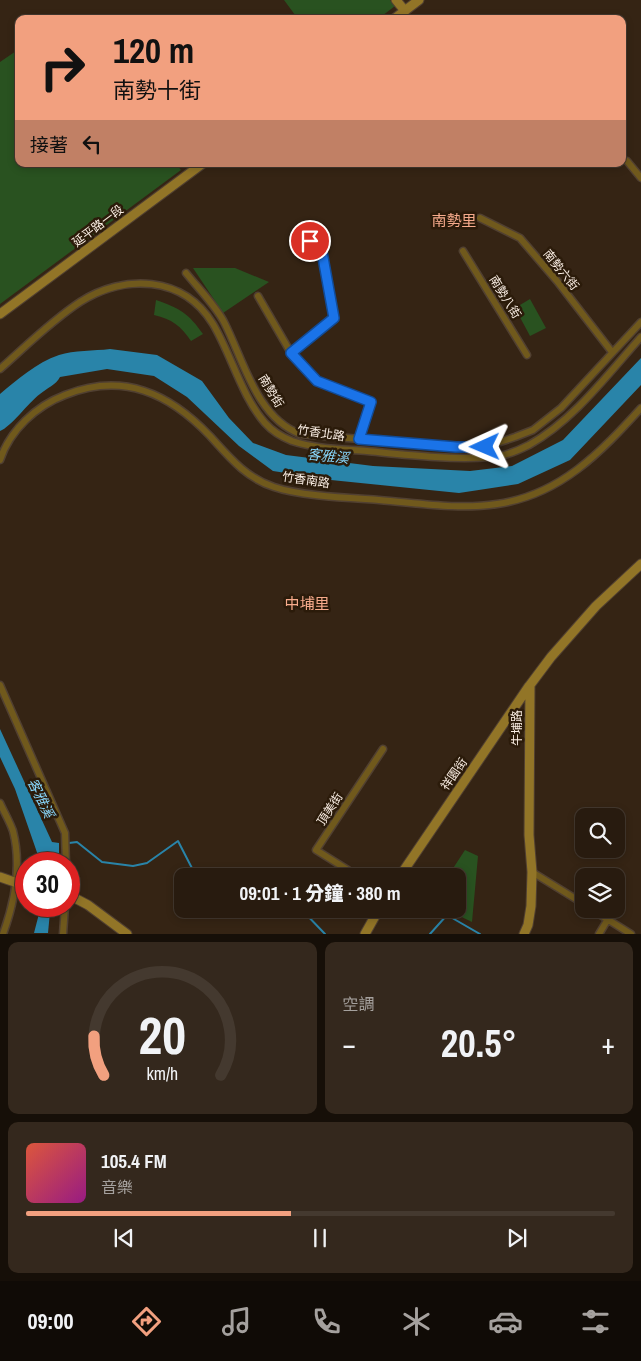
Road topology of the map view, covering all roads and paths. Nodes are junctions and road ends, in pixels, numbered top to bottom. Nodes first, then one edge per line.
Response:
1 (396, 0) edge
2 (420, 0) edge
3 (405, 11) junction
4 (400, 15) edge
5 (627, 161) dead end
6 (198, 167) edge
7 (641, 178) edge
8 (480, 218) dead end
9 (310, 241) dead end
10 (463, 251) dead end
11 (186, 273) dead end
12 (258, 296) dead end
13 (0, 314) edge
14 (641, 322) edge
15 (641, 338) edge
16 (612, 352) junction
17 (291, 353) junction
18 (527, 355) dead end
19 (0, 370) edge
20 (641, 408) edge
21 (359, 439) junction
22 (0, 460) edge
23 (641, 564) edge
24 (530, 685) junction
25 (0, 686) edge
26 (507, 718) junction
27 (530, 723) junction
28 (383, 749) dead end
29 (0, 803) edge
30 (66, 852) edge
31 (15, 866) edge
32 (345, 868) edge
33 (405, 868) edge
34 (532, 872) junction
35 (0, 877) edge
36 (15, 884) edge
37 (15, 892) edge
38 (575, 898) edge
39 (80, 901) edge
40 (64, 917) edge
41 (374, 918) edge
42 (608, 919) joint
43 (3, 934) edge
44 (63, 934) edge
45 (127, 934) edge
46 (365, 934) edge
47 (524, 934) edge
48 (599, 934) edge
49 (631, 934) edge

1 - 3 street
2 - 3 street
3 - 4 street
5 - 7 street
6 - 13 street, 延平路一段
8 - 16 street, 南勢六街
9 - 17 street
10 - 18 street, 南勢八街
11 - 21 street, 南勢街
12 - 17 street
14 - 16 street, 南勢街
15 - 19 street, 竹香北路
16 - 21 street, 南勢街
17 - 21 street
20 - 22 street, 竹香南路
23 - 24 street
24 - 26 street, 祥園街
24 - 27 street, 牛埔路
25 - 30 street
26 - 27 street
26 - 33 street, 祥園街
27 - 34 street, 牛埔路
28 - 32 street, 頂美街
29 - 31 street
34 - 38 street
34 - 47 street, 牛埔路
35 - 36 street
37 - 43 street
39 - 45 street
40 - 44 street
41 - 46 street
42 - 48 street
42 - 49 street

